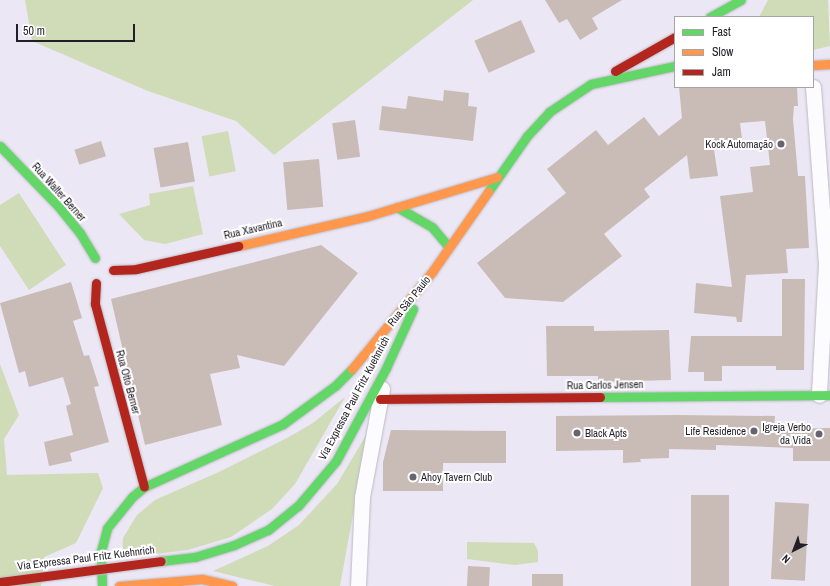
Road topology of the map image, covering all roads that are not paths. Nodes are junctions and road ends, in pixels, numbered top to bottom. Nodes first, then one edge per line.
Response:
1 (742, 0) edge
2 (741, 11) dead end
3 (712, 16) edge
4 (674, 38) edge
5 (830, 64) edge
6 (814, 65) edge
7 (674, 66) edge
8 (591, 84) junction
9 (813, 88) edge
10 (0, 146) edge
11 (497, 177) junction
12 (397, 208) junction
13 (449, 247) junction
14 (95, 258) junction
15 (88, 266) dead end
16 (109, 270) junction
17 (432, 272) junction
18 (88, 276) dead end
19 (96, 283) junction
20 (386, 368) junction
21 (824, 395) edge
22 (380, 400) junction
23 (144, 487) junction
24 (202, 579) junction
25 (0, 582) edge
26 (102, 586) edge
27 (118, 586) edge
28 (219, 586) edge
29 (232, 586) edge
30 (358, 586) edge

1 - 2 main road
1 - 3 main road
4 - 8 main road
5 - 6 main road
7 - 8 main road, Rua São Paulo
8 - 11 main road, Rua São Paulo
9 - 21 street
10 - 14 main road, Rua Walter Berner
11 - 12 main road, Rua Xavantina
11 - 13 main road, Rua São Paulo
12 - 13 main road
12 - 16 main road, Rua Xavantina
13 - 17 main road, Rua São Paulo
14 - 15 main road
14 - 16 main road
16 - 19 main road
17 - 20 main road, Via Expressa Paul Fritz Kuehnrich
17 - 23 main road, Rua São Paulo
18 - 19 main road
19 - 23 main road, Rua Otto Berner
20 - 22 street
20 - 25 main road, Via Expressa Paul Fritz Kuehnrich, bridge
21 - 22 main road, Rua Carlos Jensen
22 - 30 street
23 - 26 main road, Rua São Paulo
24 - 27 main road
24 - 28 main road
24 - 29 main road

